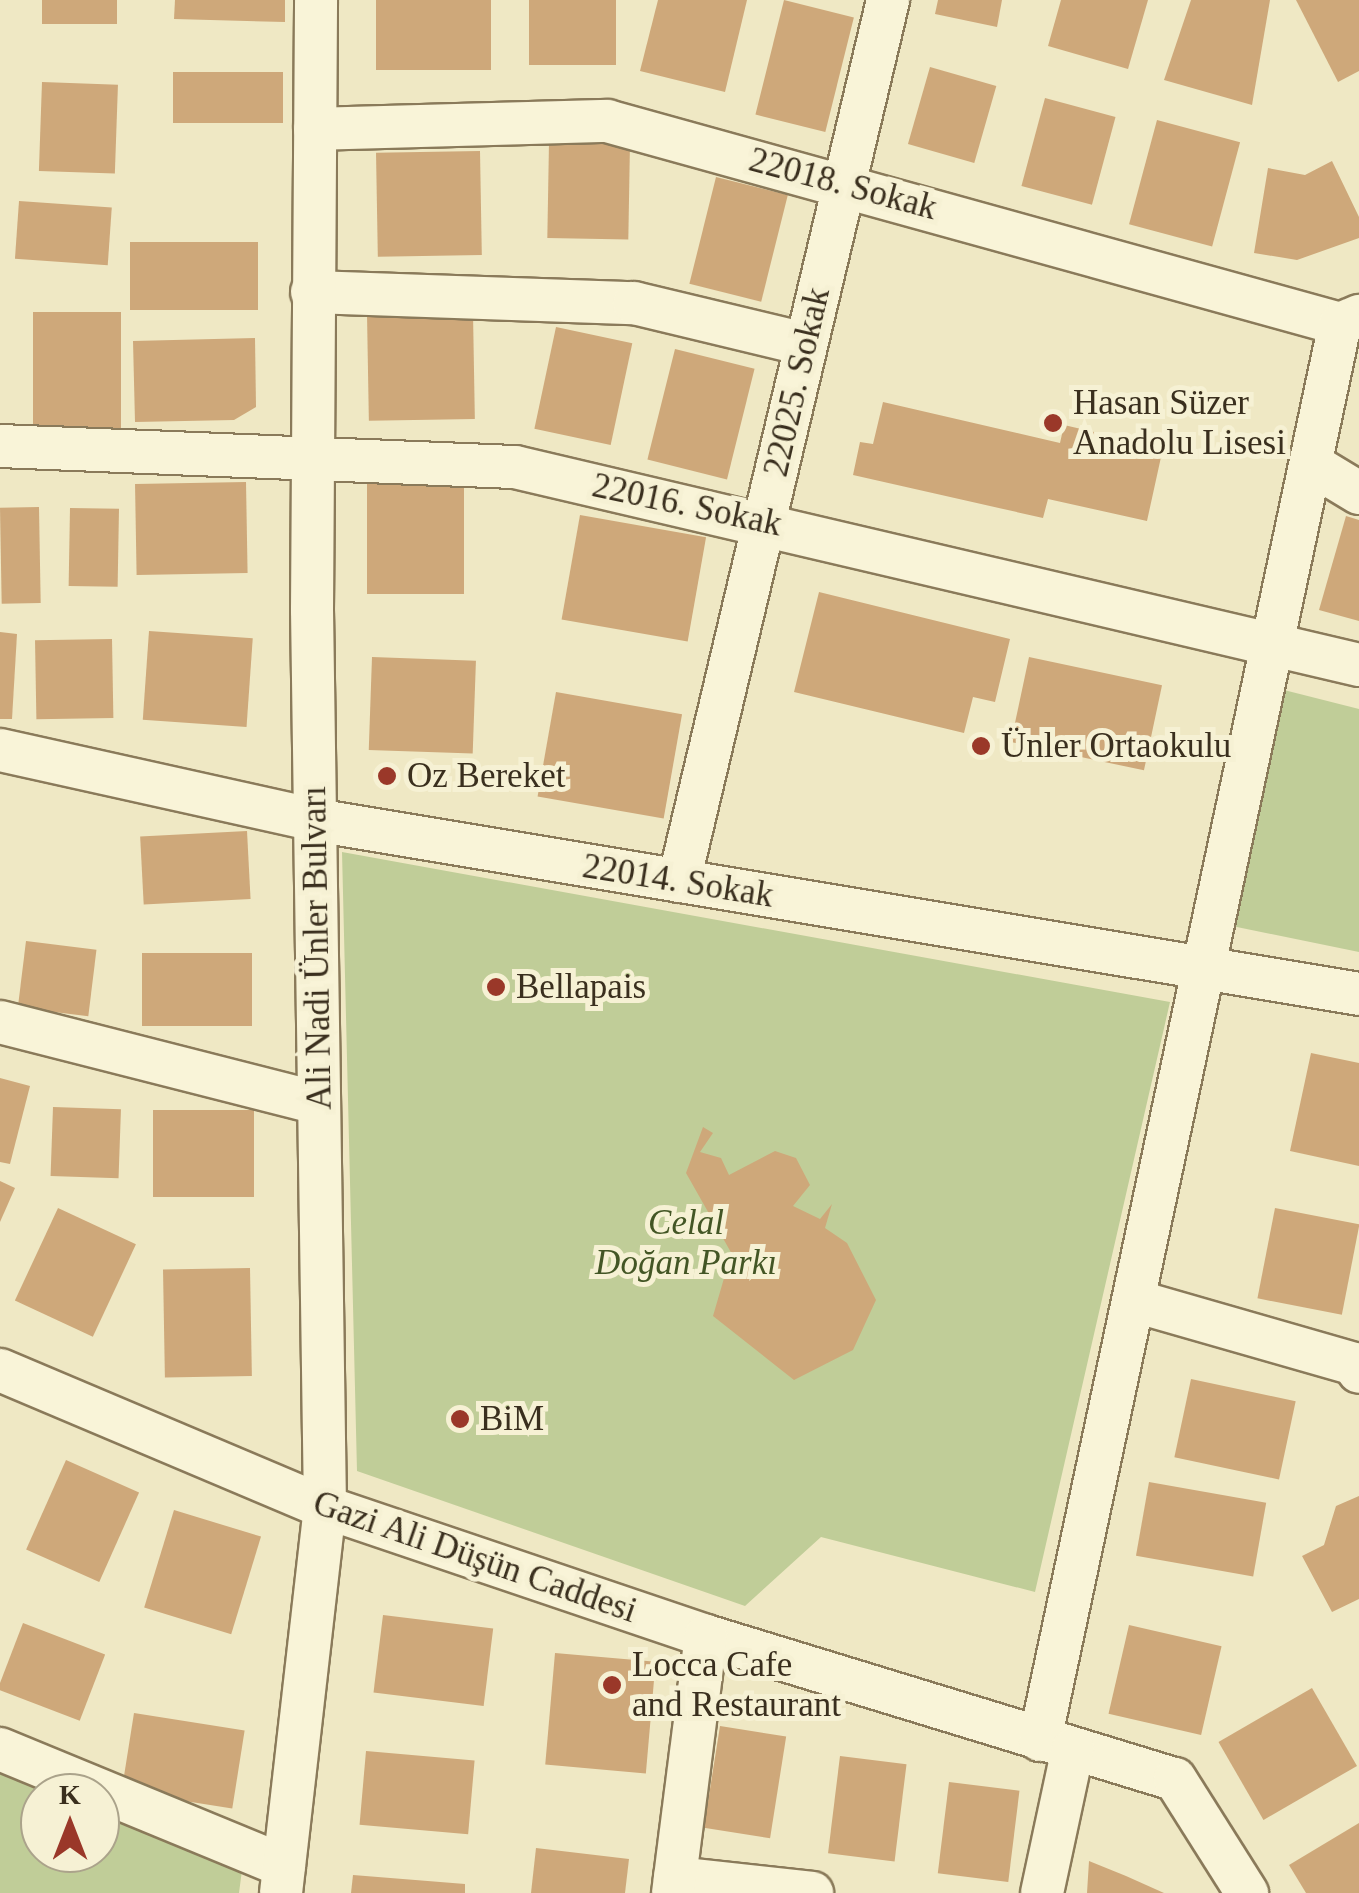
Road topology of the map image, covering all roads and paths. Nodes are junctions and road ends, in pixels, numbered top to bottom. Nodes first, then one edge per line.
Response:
1 (316, 0) edge
2 (888, 0) edge
3 (315, 130) junction
4 (844, 184) junction
5 (312, 292) junction
6 (1349, 320) edge
7 (805, 344) junction
8 (0, 446) edge
9 (313, 464) junction
10 (1310, 464) junction
11 (1359, 493) edge
12 (764, 522) junction
13 (1274, 641) junction
14 (1359, 665) edge
15 (0, 750) edge
16 (315, 820) junction
17 (679, 881) junction
18 (1207, 969) junction
19 (1359, 994) edge
20 (0, 1022) edge
21 (318, 1103) junction
22 (1135, 1301) junction
23 (0, 1370) edge
24 (1359, 1372) edge
25 (325, 1508) junction
26 (706, 1636) junction
27 (1057, 1744) junction
28 (0, 1749) edge
29 (283, 1879) edge
30 (674, 1885) edge
31 (812, 1893) edge
32 (1042, 1893) edge
33 (1247, 1893) edge

1 - 3 street, Ali Nadi Ünler Bulvarı
2 - 4 street, 22025. Sokak
3 - 4 street, 22018. Sokak
3 - 5 street, Ali Nadi Ünler Bulvarı
4 - 6 street, 22018. Sokak
4 - 7 street, 22025. Sokak
5 - 7 street
5 - 9 street, Ali Nadi Ünler Bulvarı
6 - 10 street
7 - 12 street, 22025. Sokak
8 - 9 street, 22016. Sokak
9 - 12 street, 22016. Sokak
9 - 16 street, Ali Nadi Ünler Bulvarı
10 - 11 street
10 - 13 street
12 - 13 street, 22016. Sokak
12 - 17 street, 22025. Sokak
13 - 14 street, 22016. Sokak
13 - 18 street
15 - 16 street, 22014. Sokak
16 - 17 street, 22014. Sokak
16 - 21 street, Ali Nadi Ünler Bulvarı
17 - 18 street, 22014. Sokak
18 - 19 street, 22014. Sokak
18 - 22 street
20 - 21 street
21 - 25 street, Ali Nadi Ünler Bulvarı
22 - 24 street
22 - 27 street
23 - 25 street, Gazi Ali Düşün Caddesi
25 - 26 street, Gazi Ali Düşün Caddesi
25 - 29 street, Ali Nadi Ünler Bulvarı
26 - 27 street, Gazi Ali Düşün Caddesi
26 - 30 street
27 - 32 street
27 - 33 street, Gazi Ali Düşün Caddesi
28 - 29 street
30 - 31 street

